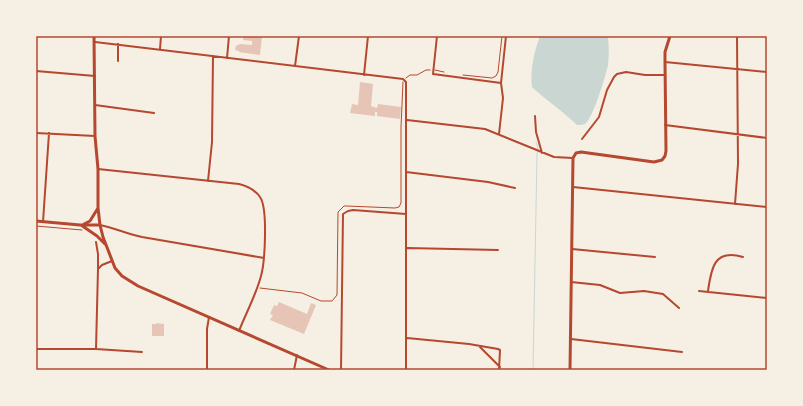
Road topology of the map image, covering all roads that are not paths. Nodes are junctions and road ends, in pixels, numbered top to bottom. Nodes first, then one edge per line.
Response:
1 (94, 36) edge
2 (161, 36) edge
3 (229, 36) edge
4 (299, 36) edge
5 (368, 36) edge
6 (437, 36) edge
7 (506, 36) edge
8 (670, 36) edge
9 (737, 36) edge
10 (94, 42) junction
11 (118, 44) junction
12 (160, 49) junction
13 (213, 56) junction
14 (227, 58) junction
15 (118, 61) dead end
16 (665, 62) junction
17 (295, 66) junction
18 (737, 69) junction
19 (36, 71) edge
20 (767, 72) edge
21 (364, 74) junction
22 (665, 74) junction
23 (94, 76) junction
24 (501, 82) junction
25 (95, 105) junction
26 (154, 113) dead end
27 (535, 116) dead end
28 (406, 120) junction
29 (665, 125) junction
30 (36, 133) edge
31 (49, 133) junction
32 (499, 134) junction
33 (738, 134) junction
34 (95, 136) junction
35 (767, 138) edge
36 (582, 139) dead end
37 (542, 153) junction
38 (573, 158) junction
39 (98, 169) junction
40 (406, 172) junction
41 (208, 182) junction
42 (572, 187) junction
43 (515, 188) dead end
44 (734, 204) junction
45 (767, 207) edge
46 (98, 208) junction
47 (406, 214) junction
48 (36, 221) edge
49 (43, 222) junction
50 (80, 225) junction
51 (100, 225) junction
52 (96, 242) dead end
53 (106, 245) junction
54 (407, 248) junction
55 (572, 248) junction
56 (498, 250) dead end
57 (655, 256) dead end
58 (742, 257) dead end
59 (264, 258) junction
60 (112, 261) junction
61 (98, 269) junction
62 (571, 282) junction
63 (699, 291) dead end
64 (708, 292) junction
65 (767, 298) edge
66 (679, 308) dead end
67 (209, 317) junction
68 (239, 330) junction
69 (407, 338) junction
70 (571, 339) junction
71 (480, 347) junction
72 (36, 349) edge
73 (96, 349) junction
74 (142, 352) dead end
75 (682, 352) dead end
76 (297, 355) junction
77 (500, 369) edge
78 (207, 370) edge
79 (294, 370) edge
80 (329, 370) edge
81 (341, 370) edge
82 (406, 370) edge
83 (570, 370) edge

1 - 10 main road
2 - 12 street
3 - 14 street
4 - 17 street
5 - 21 street
6 - 24 street
7 - 24 street
8 - 16 main road
9 - 18 street
10 - 11 street
10 - 23 main road
11 - 12 street
11 - 15 street
12 - 13 street
13 - 14 street
13 - 41 street
14 - 17 street
16 - 18 street
16 - 22 main road
17 - 21 street
18 - 20 street
18 - 33 street
19 - 23 street
21 - 28 street
22 - 29 main road
22 - 36 street
23 - 25 main road
24 - 32 street
25 - 26 street
25 - 34 main road
27 - 37 street
28 - 32 street
28 - 40 street
29 - 33 street
29 - 38 main road
30 - 31 street
31 - 34 street
31 - 49 street
32 - 37 street
33 - 35 street
33 - 44 street
34 - 39 main road
37 - 38 street
38 - 42 main road
39 - 41 street
39 - 46 main road
40 - 43 street
40 - 47 street
41 - 59 street
42 - 44 street
42 - 55 main road
44 - 45 street
46 - 50 main road
46 - 51 main road
47 - 54 street
47 - 81 street
48 - 49 main road
49 - 50 main road
50 - 51 main road
50 - 53 main road
51 - 53 main road
51 - 59 street
52 - 61 street
53 - 60 main road
54 - 56 street
54 - 69 street
55 - 57 street
55 - 62 main road
58 - 64 street
59 - 68 street
60 - 61 street
60 - 67 main road
61 - 73 street
62 - 66 street
62 - 70 main road
63 - 64 street
64 - 65 street
67 - 68 main road
67 - 78 street
68 - 76 main road
69 - 71 street
69 - 82 street
70 - 75 street
70 - 83 main road
71 - 77 street
71 - 77 street
72 - 73 street
73 - 74 street
76 - 79 street
76 - 80 main road

